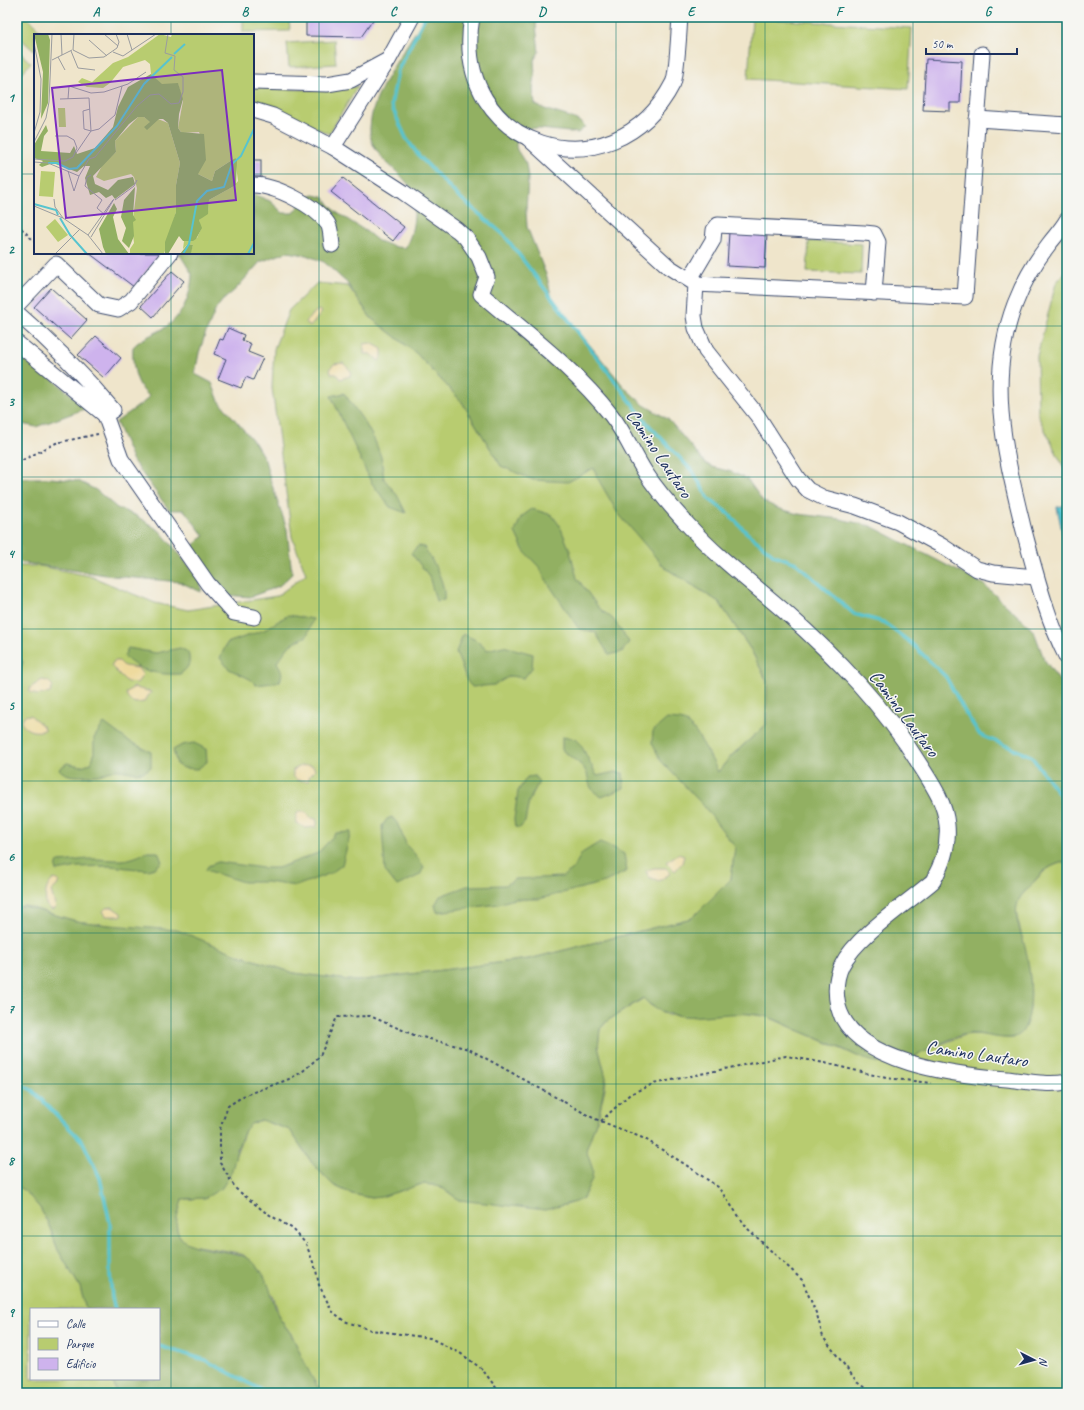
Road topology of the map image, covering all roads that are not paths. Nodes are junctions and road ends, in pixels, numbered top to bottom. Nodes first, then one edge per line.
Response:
1 (412, 17) edge
2 (472, 17) edge
3 (680, 17) edge
4 (982, 54) dead end
5 (389, 59) junction
6 (254, 82) edge
7 (254, 110) edge
8 (977, 119) junction
9 (1067, 125) edge
10 (528, 138) junction
11 (334, 147) junction
12 (254, 185) edge
13 (1067, 220) edge
14 (332, 245) dead end
15 (169, 254) edge
16 (693, 281) junction
17 (874, 293) junction
18 (17, 305) edge
19 (17, 313) edge
20 (17, 343) edge
21 (109, 417) junction
22 (1036, 577) junction
23 (254, 617) dead end
24 (1067, 658) edge
25 (1067, 1082) edge

1 - 5 lane
2 - 10 lane
3 - 10 lane
4 - 8 lane
5 - 6 lane
5 - 11 lane
7 - 11 lane
8 - 9 lane
8 - 17 lane
10 - 16 lane
11 - 25 lane, Camino Lautaro
12 - 14 lane
13 - 22 lane
15 - 18 lane
16 - 17 lane
16 - 17 lane
16 - 22 lane
19 - 21 lane
20 - 21 lane
21 - 23 lane
22 - 24 lane

